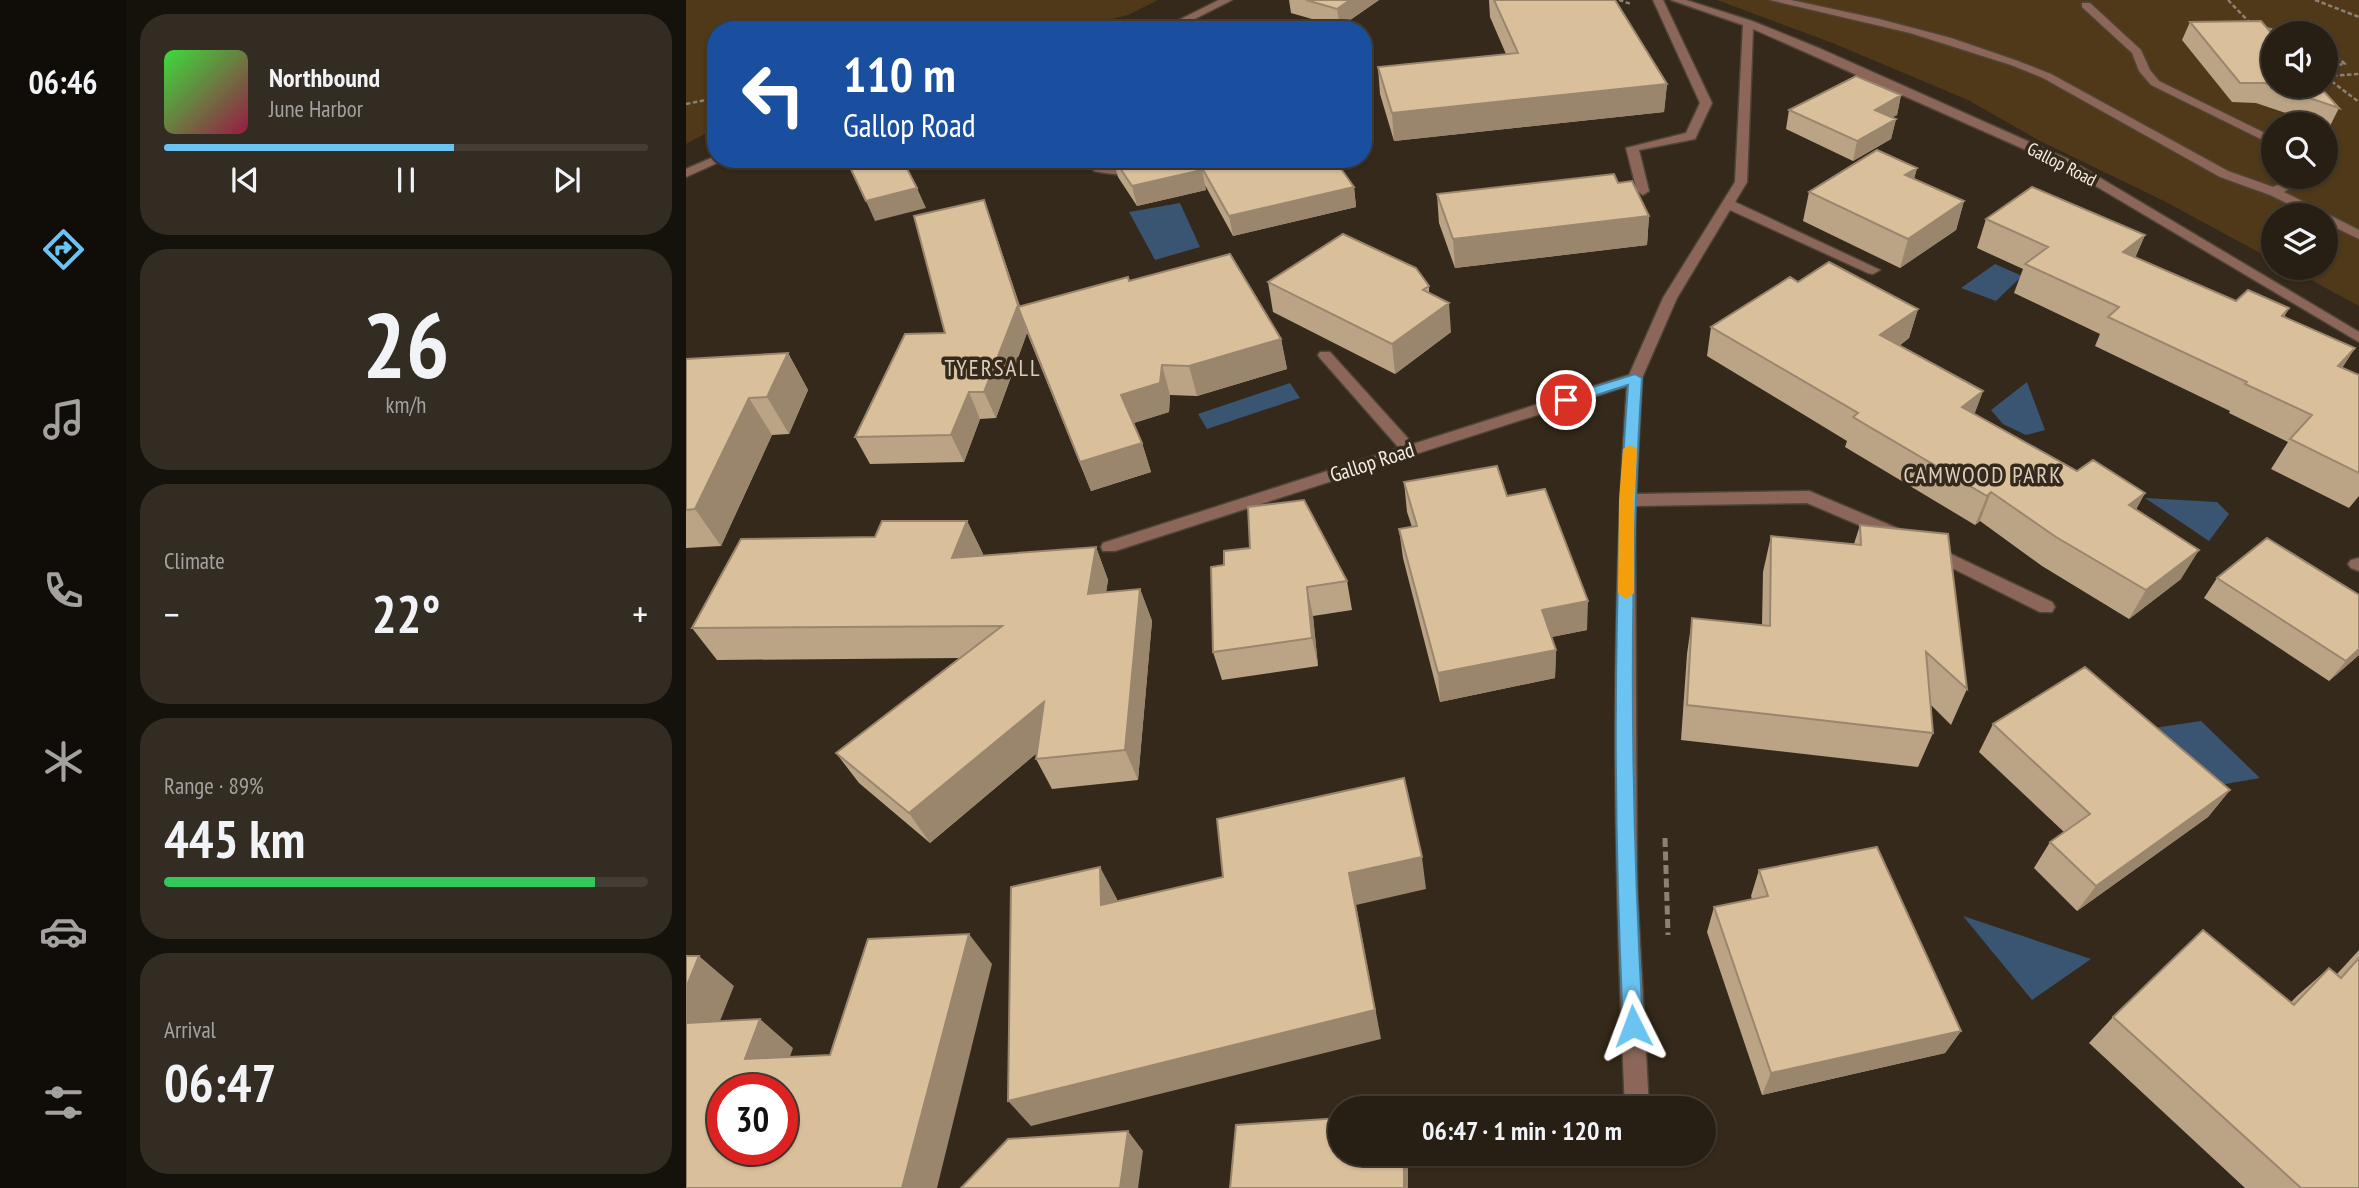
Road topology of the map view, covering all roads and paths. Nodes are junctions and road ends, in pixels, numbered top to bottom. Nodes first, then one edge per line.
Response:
1 (1227, 0) edge
2 (1658, 0) edge
3 (1676, 0) edge
4 (1775, 0) edge
5 (2228, 0) edge
6 (2315, 0) edge
7 (2086, 5) dead end
8 (2359, 17) edge
9 (1183, 21) edge
10 (1748, 23) junction
11 (2253, 27) junction
12 (2261, 28) edge
13 (2260, 34) edge
14 (2359, 74) edge
15 (2338, 75) edge
16 (2338, 85) edge
17 (707, 100) edge
18 (2359, 102) edge
19 (686, 104) edge
20 (2261, 135) edge
21 (707, 164) edge
22 (1098, 168) edge
23 (1147, 168) edge
24 (686, 173) edge
25 (2280, 189) edge
26 (1643, 191) dead end
27 (2274, 192) junction
28 (2296, 203) edge
29 (1728, 205) junction
30 (2338, 224) edge
31 (2359, 235) edge
32 (1873, 270) dead end
33 (2359, 338) edge
34 (1325, 355) dead end
35 (1635, 378) junction
36 (1410, 450) junction
37 (1626, 500) junction
38 (1109, 547) dead end
39 (2046, 607) dead end
40 (1636, 1096) edge

1 - 9 street
2 - 26 street
3 - 10 street, Gallop Road
4 - 27 street
5 - 11 path
6 - 8 path
7 - 20 street
10 - 29 street
10 - 33 street, Gallop Road
11 - 12 path
11 - 13 path
14 - 15 path
16 - 18 path
17 - 19 path
21 - 24 street
22 - 23 street
25 - 27 street
27 - 28 street
29 - 32 street
29 - 35 street
30 - 31 street
34 - 36 street
35 - 36 street, Gallop Road
35 - 37 street
36 - 38 street, Gallop Road
37 - 39 street
37 - 40 street

